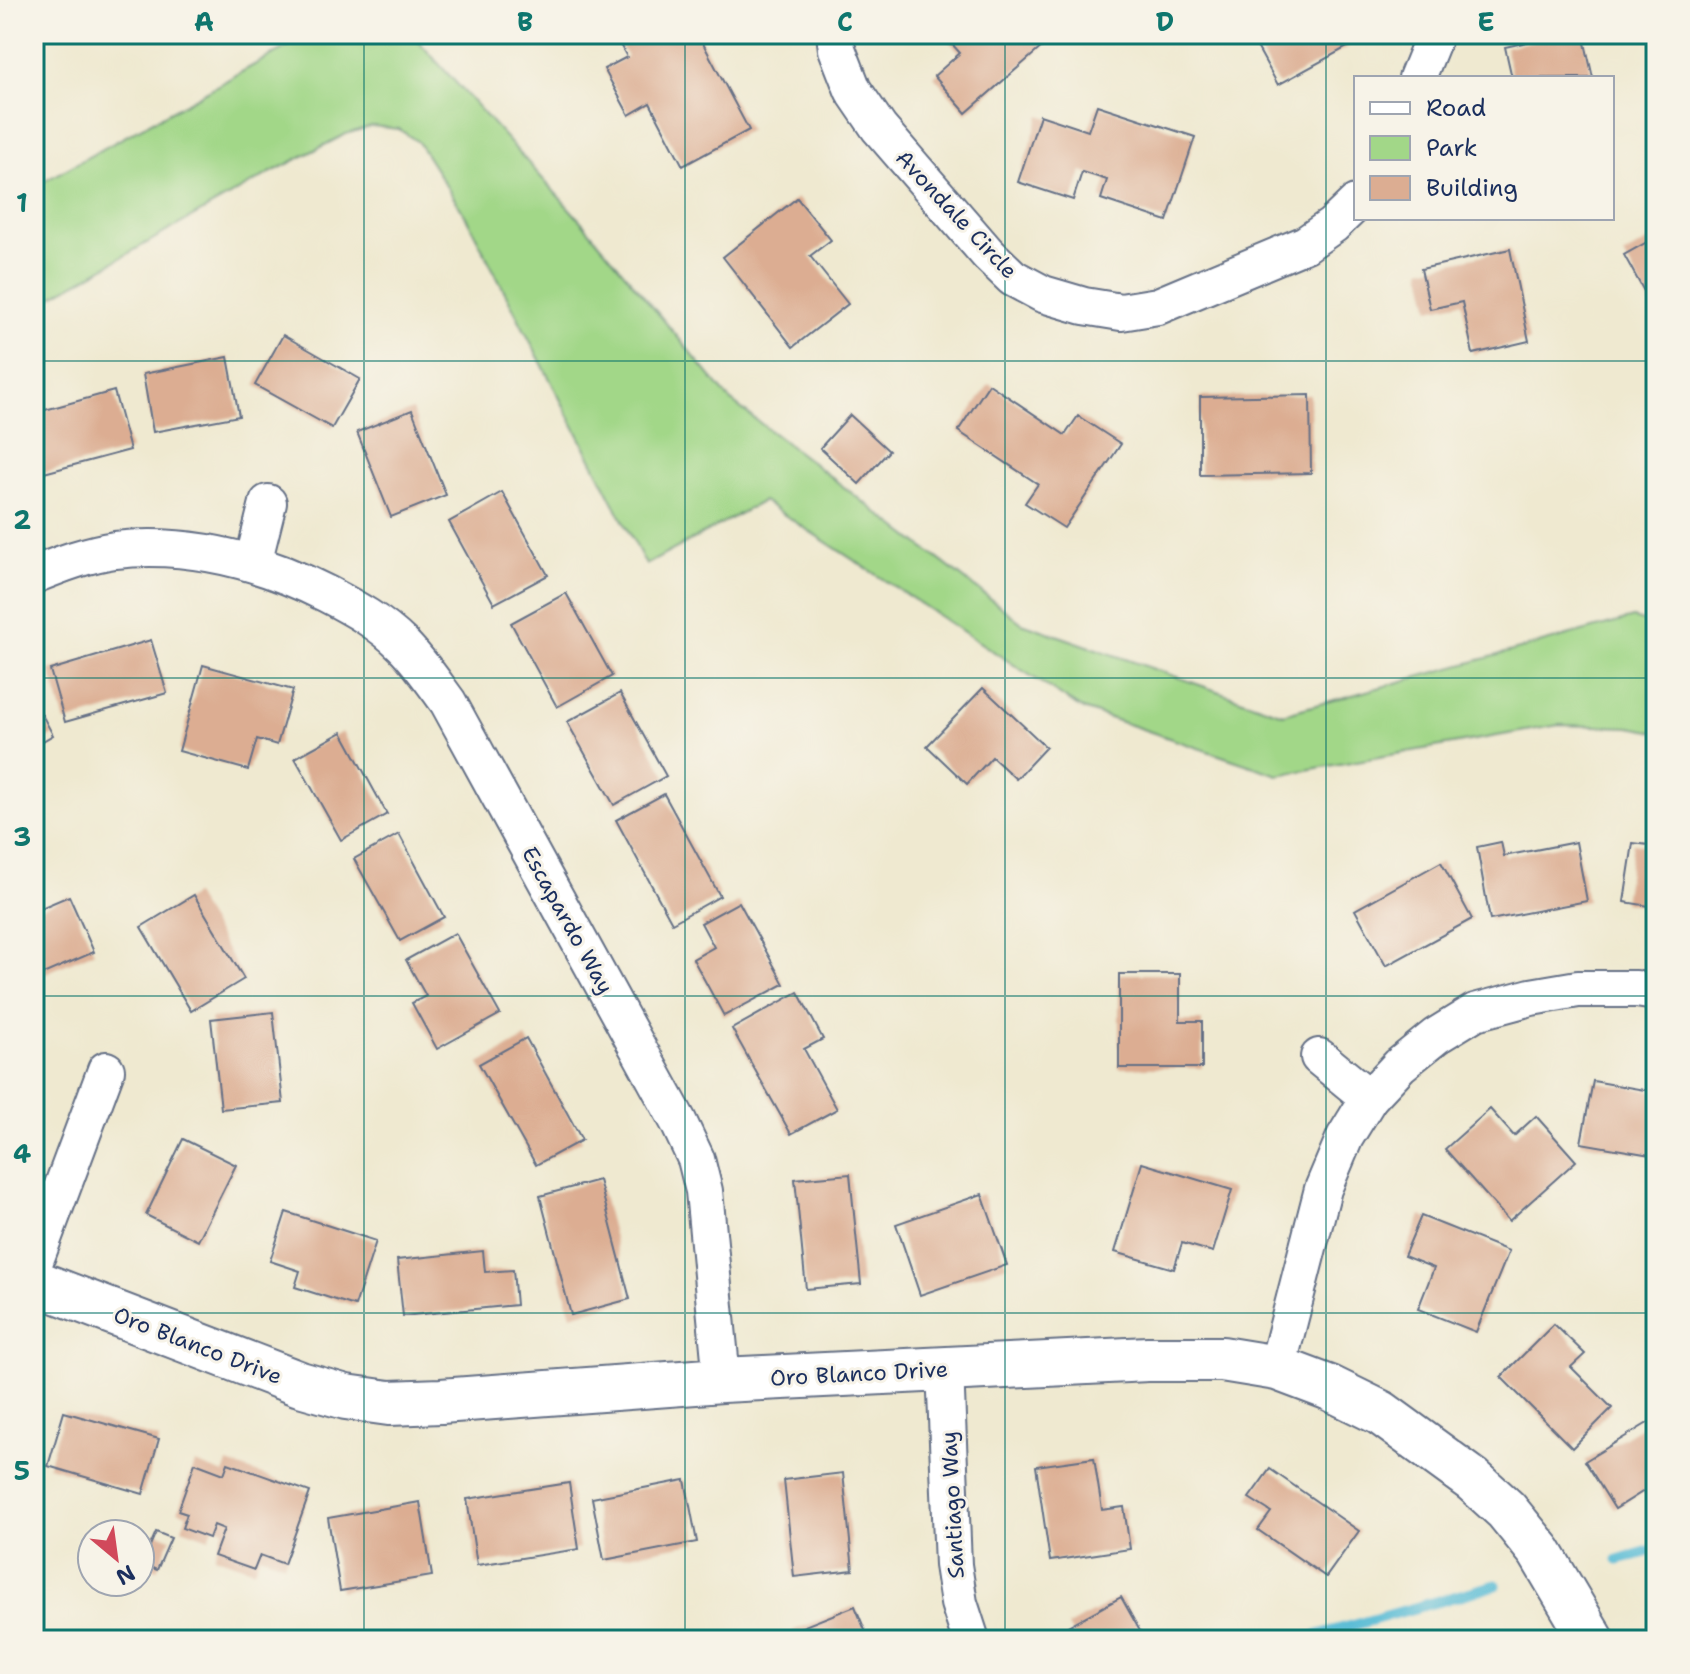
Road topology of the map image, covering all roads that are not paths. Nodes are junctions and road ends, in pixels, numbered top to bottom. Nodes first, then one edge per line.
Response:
1 (835, 34) edge
2 (1435, 34) edge
3 (1418, 76) edge
4 (1354, 205) edge
5 (268, 503) dead end
6 (253, 563) junction
7 (34, 575) edge
8 (1656, 992) edge
9 (1319, 1057) dead end
10 (106, 1070) dead end
11 (1369, 1098) junction
12 (34, 1263) edge
13 (34, 1282) edge
14 (945, 1368) junction
15 (1277, 1368) junction
16 (722, 1380) junction
17 (971, 1640) edge
18 (1592, 1640) edge

1 - 4 street, Avondale Circle
2 - 3 street
5 - 6 street
6 - 7 street, Escapardo Way
6 - 16 street, Escapardo Way
8 - 11 street
9 - 11 street
10 - 12 street
11 - 15 street
13 - 16 street, Oro Blanco Drive
14 - 15 street, Oro Blanco Drive
14 - 16 street, Oro Blanco Drive
14 - 17 street, Santiago Way
15 - 18 street, Oro Blanco Drive

